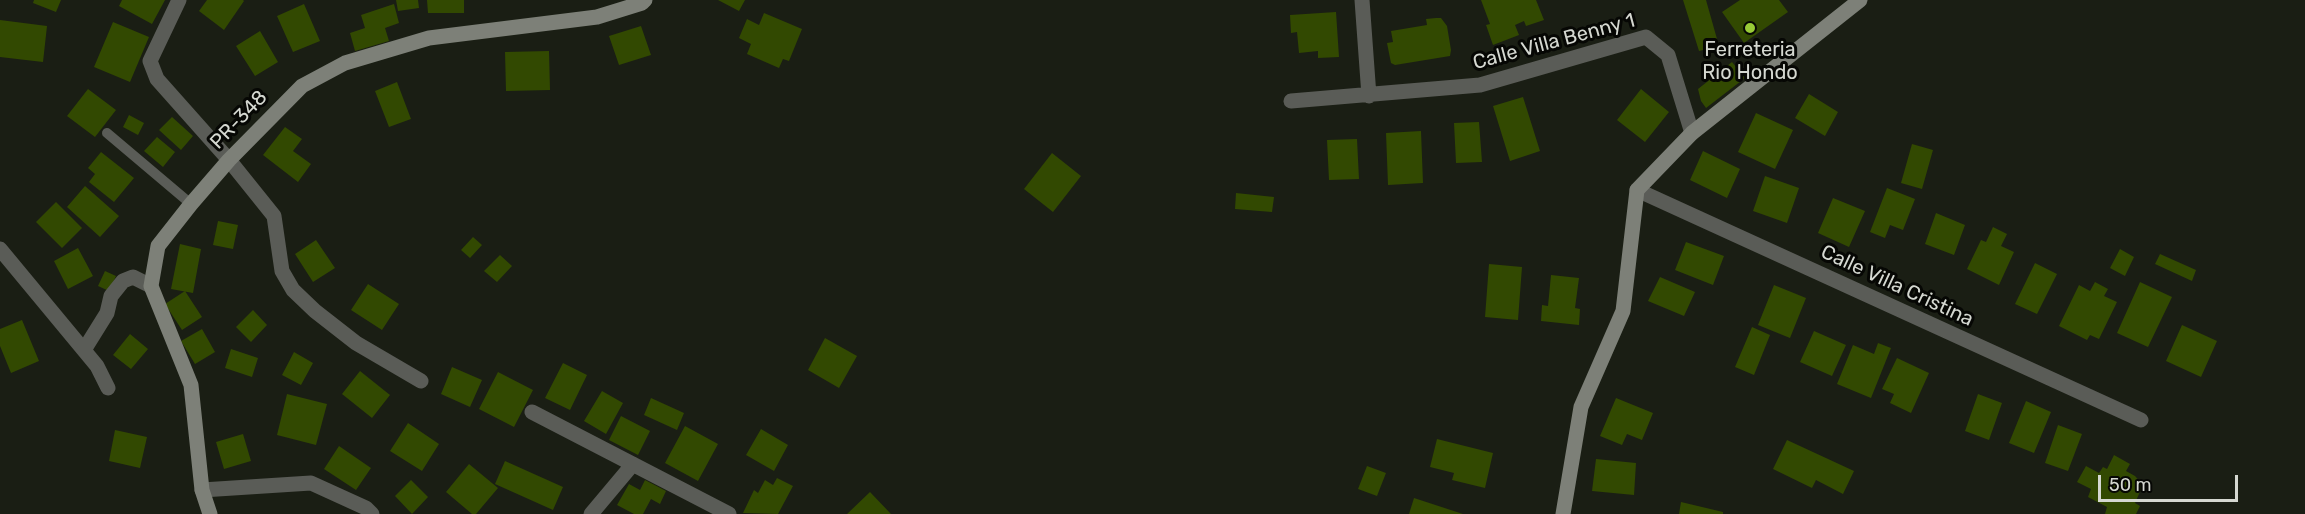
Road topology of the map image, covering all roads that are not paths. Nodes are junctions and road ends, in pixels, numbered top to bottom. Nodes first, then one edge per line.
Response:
1 (179, 0) edge
2 (645, 0) edge
3 (1362, 0) edge
4 (1860, 0) edge
5 (1369, 96) junction
6 (1291, 101) dead end
7 (107, 133) dead end
8 (1692, 133) junction
9 (229, 160) junction
10 (1637, 190) junction
11 (191, 204) junction
12 (0, 249) edge
13 (152, 286) junction
14 (84, 350) junction
15 (421, 381) dead end
16 (108, 388) dead end
17 (532, 412) dead end
18 (2141, 420) dead end
19 (633, 464) junction
20 (202, 490) junction
21 (210, 514) edge
22 (372, 514) edge
23 (591, 514) edge
24 (729, 514) edge
25 (1563, 514) edge

1 - 9 street
2 - 9 street, PR-348 / PR-348
3 - 5 street
4 - 8 street
5 - 6 street, Calle Villa Benny 1
5 - 8 street, Calle Villa Benny 1
7 - 11 lane
8 - 10 street
9 - 11 street, PR-348 / PR-348
9 - 15 street
10 - 18 street, Calle Villa Cristina
10 - 25 street
11 - 13 street, PR-348 / PR-348
12 - 14 street
13 - 14 street
13 - 20 street
14 - 16 street
17 - 19 street
19 - 23 street
19 - 24 street
20 - 21 street
20 - 22 street

